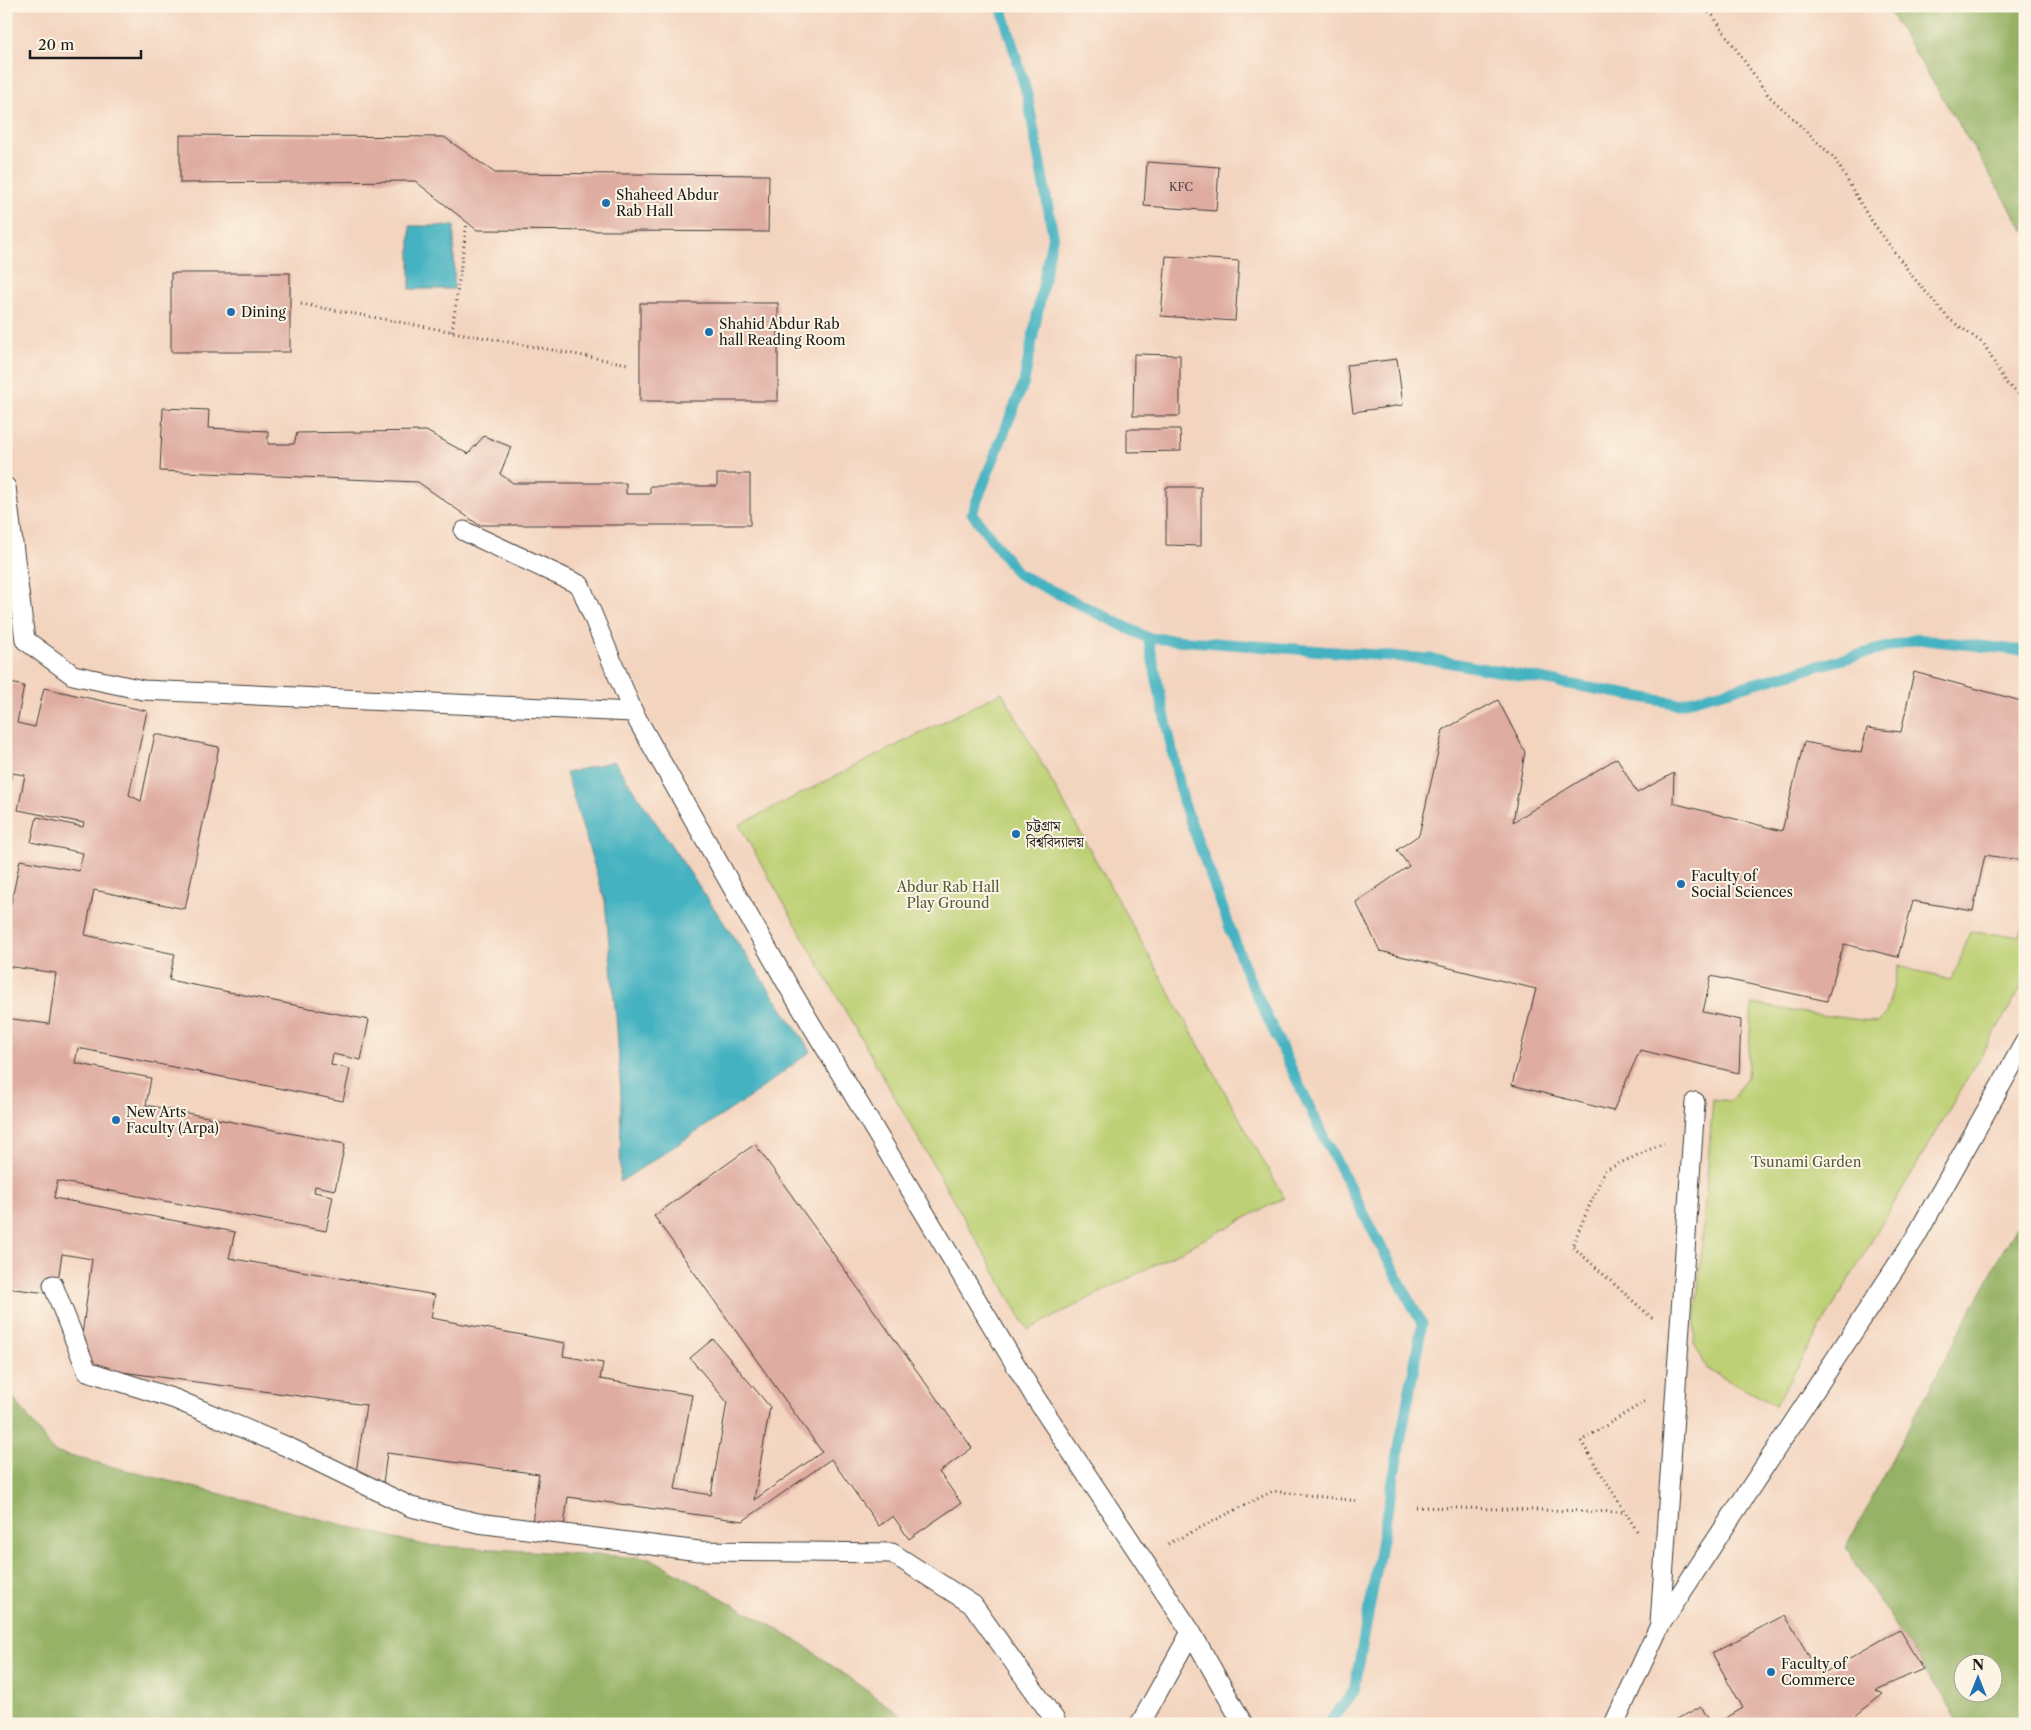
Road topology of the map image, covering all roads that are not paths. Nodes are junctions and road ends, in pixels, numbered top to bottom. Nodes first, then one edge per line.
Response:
1 (6, 487) edge
2 (464, 531) dead end
3 (633, 712) junction
4 (2025, 1042) edge
5 (1696, 1102) dead end
6 (52, 1285) dead end
7 (1660, 1625) junction
8 (1191, 1632) junction
9 (1056, 1724) edge
10 (1140, 1724) edge
11 (1243, 1724) edge
12 (1614, 1724) edge

1 - 3 lane
2 - 3 lane
3 - 8 lane
4 - 7 lane
5 - 7 lane
6 - 9 lane
7 - 12 lane
8 - 10 lane
8 - 11 lane

